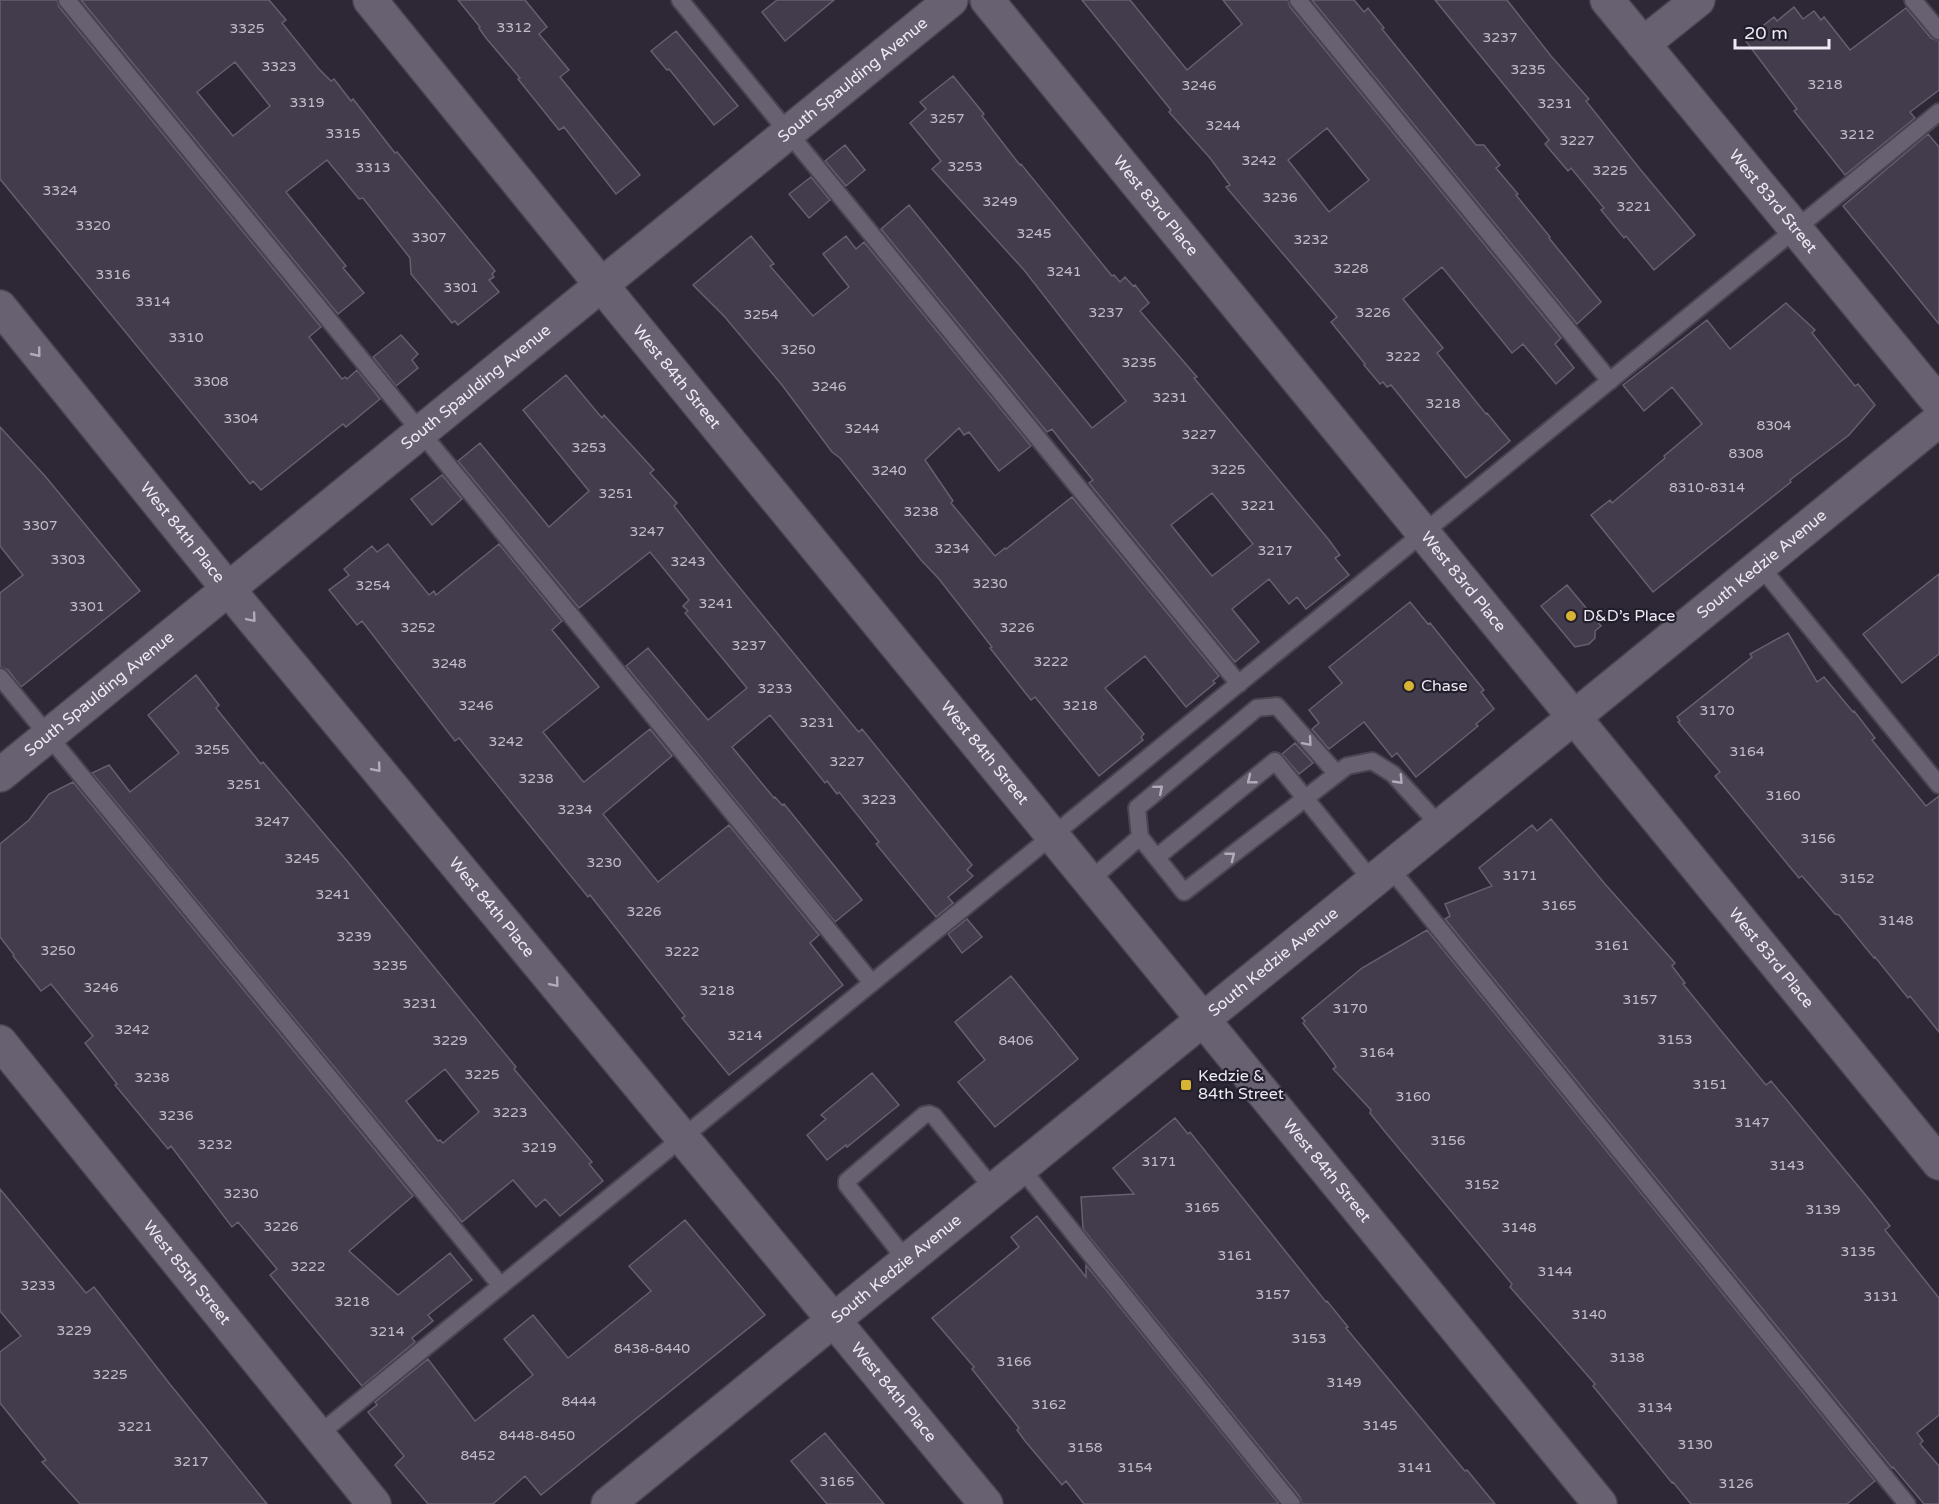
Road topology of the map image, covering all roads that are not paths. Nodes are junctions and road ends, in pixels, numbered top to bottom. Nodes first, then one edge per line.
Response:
1 (67, 0) edge
2 (370, 0) edge
3 (680, 0) edge
4 (951, 0) edge
5 (987, 0) edge
6 (1298, 0) edge
7 (1607, 0) edge
8 (1698, 0) edge
9 (1913, 0) edge
10 (1939, 32) edge
11 (1643, 44) junction
12 (1939, 112) edge
13 (789, 132) junction
14 (1795, 230) junction
15 (601, 285) junction
16 (0, 307) edge
17 (1610, 381) junction
18 (1939, 403) edge
19 (1939, 420) edge
20 (421, 432) junction
21 (1423, 533) junction
22 (1761, 567) junction
23 (228, 589) junction
24 (0, 677) edge
25 (1239, 684) junction
26 (1575, 718) junction
27 (48, 736) junction
28 (1337, 774) junction
29 (0, 775) edge
30 (1939, 785) edge
31 (1305, 798) junction
32 (1441, 827) junction
33 (1052, 836) junction
34 (1140, 837) junction
35 (1156, 857) junction
36 (1382, 875) junction
37 (1089, 881) junction
38 (872, 983) junction
39 (1203, 1020) junction
40 (0, 1042) edge
41 (683, 1137) junction
42 (1939, 1163) edge
43 (1021, 1168) junction
44 (994, 1190) junction
45 (907, 1261) junction
46 (501, 1286) junction
47 (835, 1320) junction
48 (318, 1435) junction
49 (374, 1504) edge
50 (608, 1504) edge
51 (986, 1504) edge
52 (1292, 1504) edge
53 (1600, 1504) edge
54 (1907, 1504) edge

1 - 20 lane
2 - 15 street, West 84th Street
3 - 13 lane
4 - 13 street, South Spaulding Avenue
5 - 21 street, West 83rd Place
6 - 17 lane
7 - 11 street, West 83rd Street
8 - 11 street
9 - 10 lane
11 - 14 street, West 83rd Street
12 - 14 lane
13 - 15 street, South Spaulding Avenue
13 - 25 lane
14 - 17 lane
14 - 18 street, West 83rd Street
15 - 20 street, South Spaulding Avenue
15 - 33 street, West 84th Street
16 -> 23 street, West 84th Place
17 - 21 lane
19 - 22 street, South Kedzie Avenue
20 - 23 street, South Spaulding Avenue
20 - 38 lane
21 - 25 lane
21 - 26 street, West 83rd Place
22 - 26 street, South Kedzie Avenue
22 - 30 lane
23 - 27 street, South Spaulding Avenue
23 -> 41 street, West 84th Place
24 - 27 lane
25 - 33 lane
26 - 32 street, South Kedzie Avenue
26 - 42 street, West 83rd Place
27 - 29 street, South Spaulding Avenue
27 - 46 lane
28 - 31 lane
28 -> 32 lane
34 -> 28 lane
35 -> 31 lane
31 -> 35 lane
31 - 36 lane
32 - 36 street, South Kedzie Avenue
33 - 37 street, West 84th Street
33 - 38 lane
34 - 35 lane
34 - 37 lane
36 - 39 street, South Kedzie Avenue
36 - 54 lane
37 - 39 street, West 84th Street
38 - 41 lane
39 - 43 street, South Kedzie Avenue
39 - 53 street, West 84th Street
40 - 48 street, West 85th Street
41 - 46 lane
41 - 47 street, West 84th Place
43 - 44 street, South Kedzie Avenue
43 - 52 lane
44 - 45 street, South Kedzie Avenue
44 - 45 lane
45 - 47 street, South Kedzie Avenue
46 - 48 lane
47 - 50 street, South Kedzie Avenue
47 - 51 street, West 84th Place
48 - 49 street, West 85th Street

